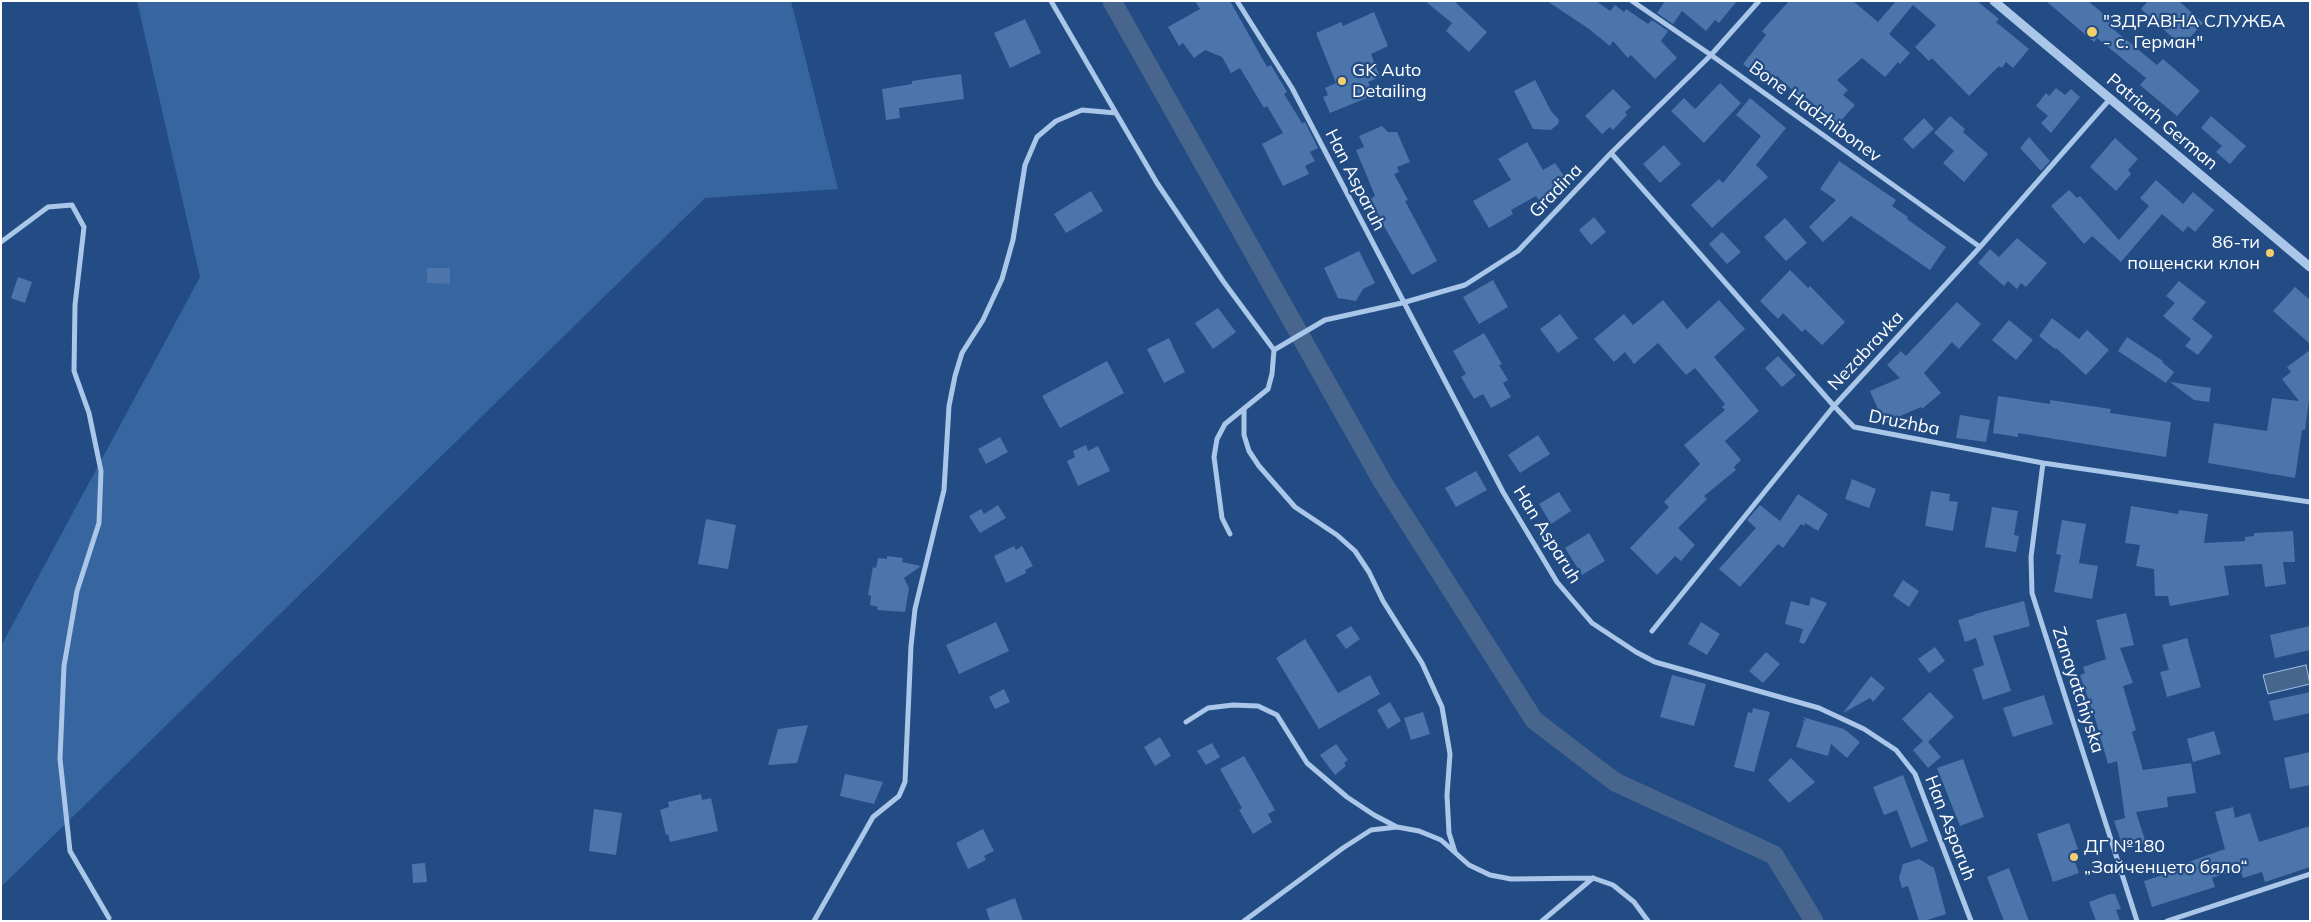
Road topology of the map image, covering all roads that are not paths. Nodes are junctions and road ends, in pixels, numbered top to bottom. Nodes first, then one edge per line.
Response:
1 (1051, 1) edge
2 (1237, 1) edge
3 (1632, 1) edge
4 (1759, 1) edge
5 (1995, 2) edge
6 (1711, 55) junction
7 (2110, 99) junction
8 (1116, 113) junction
9 (1611, 153) junction
10 (1, 242) edge
11 (1980, 247) junction
12 (2310, 267) edge
13 (1402, 303) junction
14 (1274, 350) junction
15 (1834, 406) junction
16 (1244, 409) junction
17 (2043, 463) junction
18 (2310, 502) edge
19 (1230, 534) dead end
20 (1652, 631) dead end
21 (1186, 722) dead end
22 (1397, 827) junction
23 (1455, 852) junction
24 (2310, 874) edge
25 (1593, 878) junction
26 (108, 918) dead end
27 (814, 921) edge
28 (1244, 921) edge
29 (1542, 921) edge
30 (1648, 921) edge
31 (1971, 921) edge
32 (2137, 921) edge
33 (2167, 921) edge

1 - 8 street
2 - 13 street, Han Asparuh
3 - 6 street, Bone Hadzhibonev
4 - 6 street, Gradina
5 - 7 street, Patriarh German
6 - 9 street, Gradina
6 - 11 street, Bone Hadzhibonev
7 - 11 street, Nezabravka
7 - 12 street, Patriarh German
8 - 14 street
8 - 27 street
9 - 13 street, Gradina
9 - 15 street, Druzhba
10 - 26 street
11 - 15 street, Nezabravka
13 - 14 street, Gradina
13 - 31 street, Han Asparuh
14 - 16 street
15 - 17 street, Druzhba
15 - 20 street, Nezabravka
16 - 19 street
16 - 23 street
17 - 18 street, Druzhba
17 - 32 street, Zanayatchiyska
21 - 22 street
22 - 23 street
22 - 28 street
23 - 25 street
24 - 33 street
25 - 29 street
25 - 30 street

